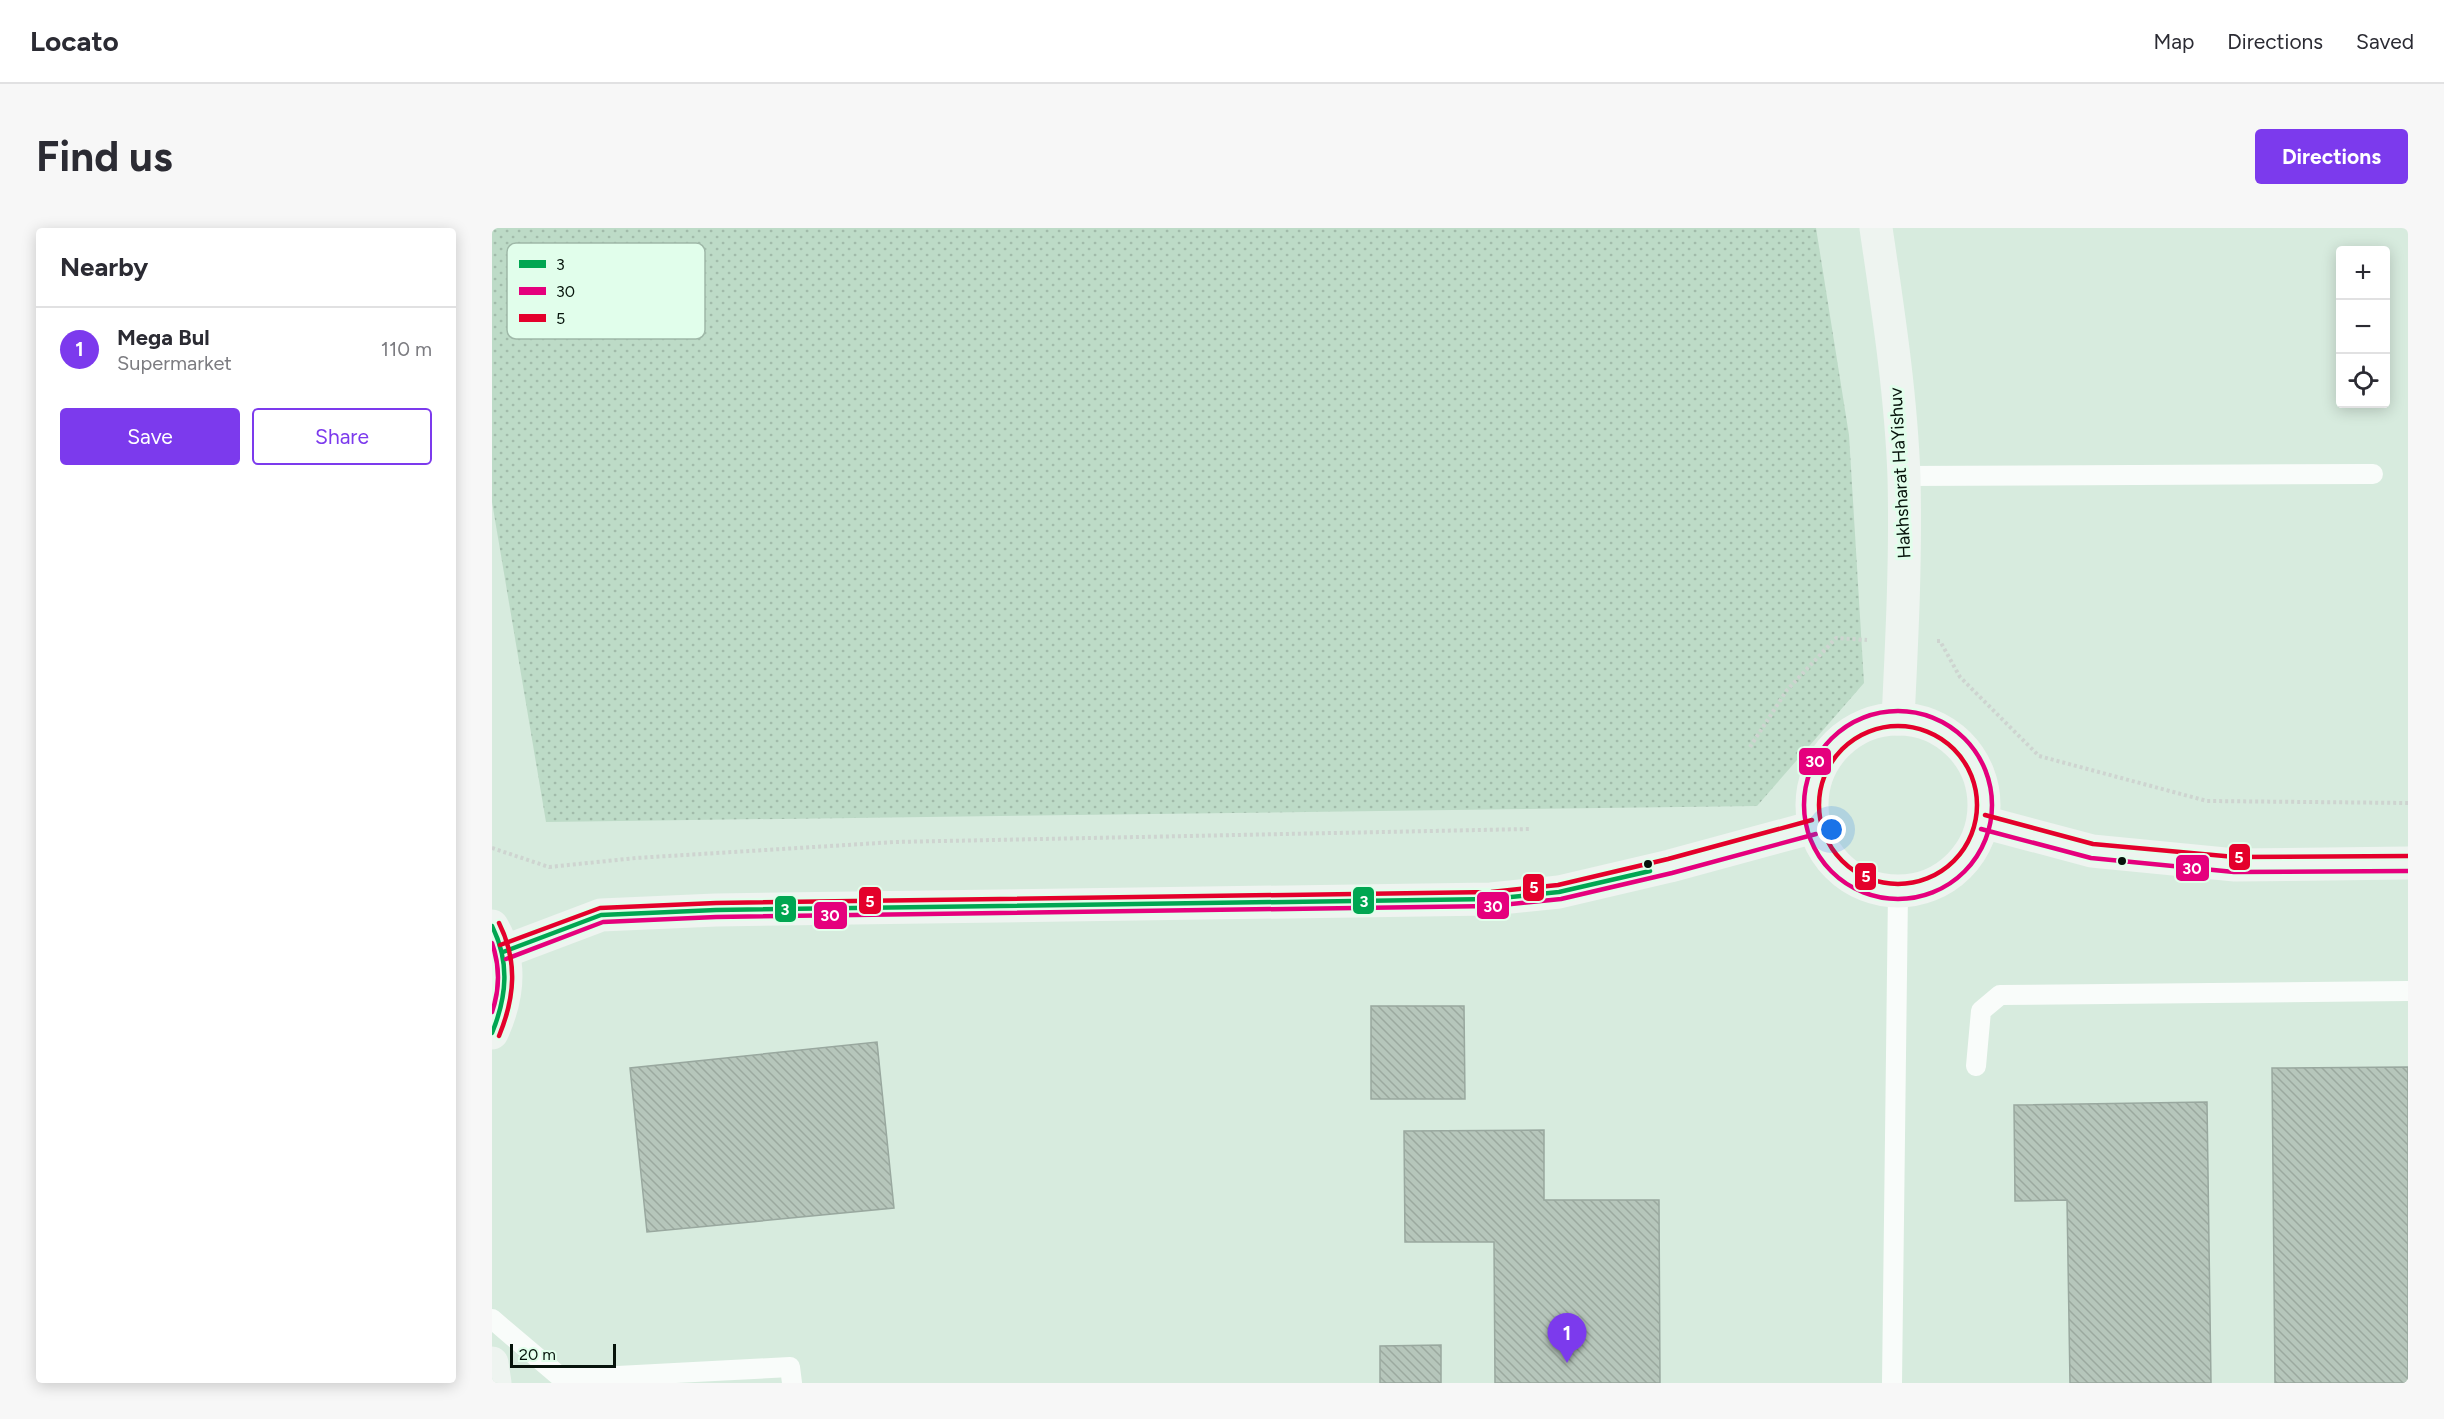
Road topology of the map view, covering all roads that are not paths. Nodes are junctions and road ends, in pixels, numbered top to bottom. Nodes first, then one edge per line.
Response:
1 (1876, 228) edge
2 (2373, 474) dead end
3 (1904, 476) junction
4 (1898, 719) junction
5 (1983, 822) junction
6 (1814, 827) junction
7 (2408, 863) edge
8 (1898, 891) junction
9 (497, 939) edge
10 (2408, 991) edge
11 (492, 1033) edge
12 (1976, 1066) dead end
13 (492, 1319) edge
14 (492, 1363) edge
15 (626, 1380) edge
16 (495, 1383) edge
17 (792, 1383) edge
18 (1892, 1383) edge

1 - 3 street, Hakhsharat HaYishuv
2 - 3 lane
3 - 4 street, Hakhsharat HaYishuv
4 - 5 street
4 - 6 street
5 - 7 street
5 - 8 street
6 - 8 street
6 - 9 street
8 - 18 lane
9 - 11 street
10 - 12 lane
13 - 15 lane
14 - 16 street
15 - 17 lane

